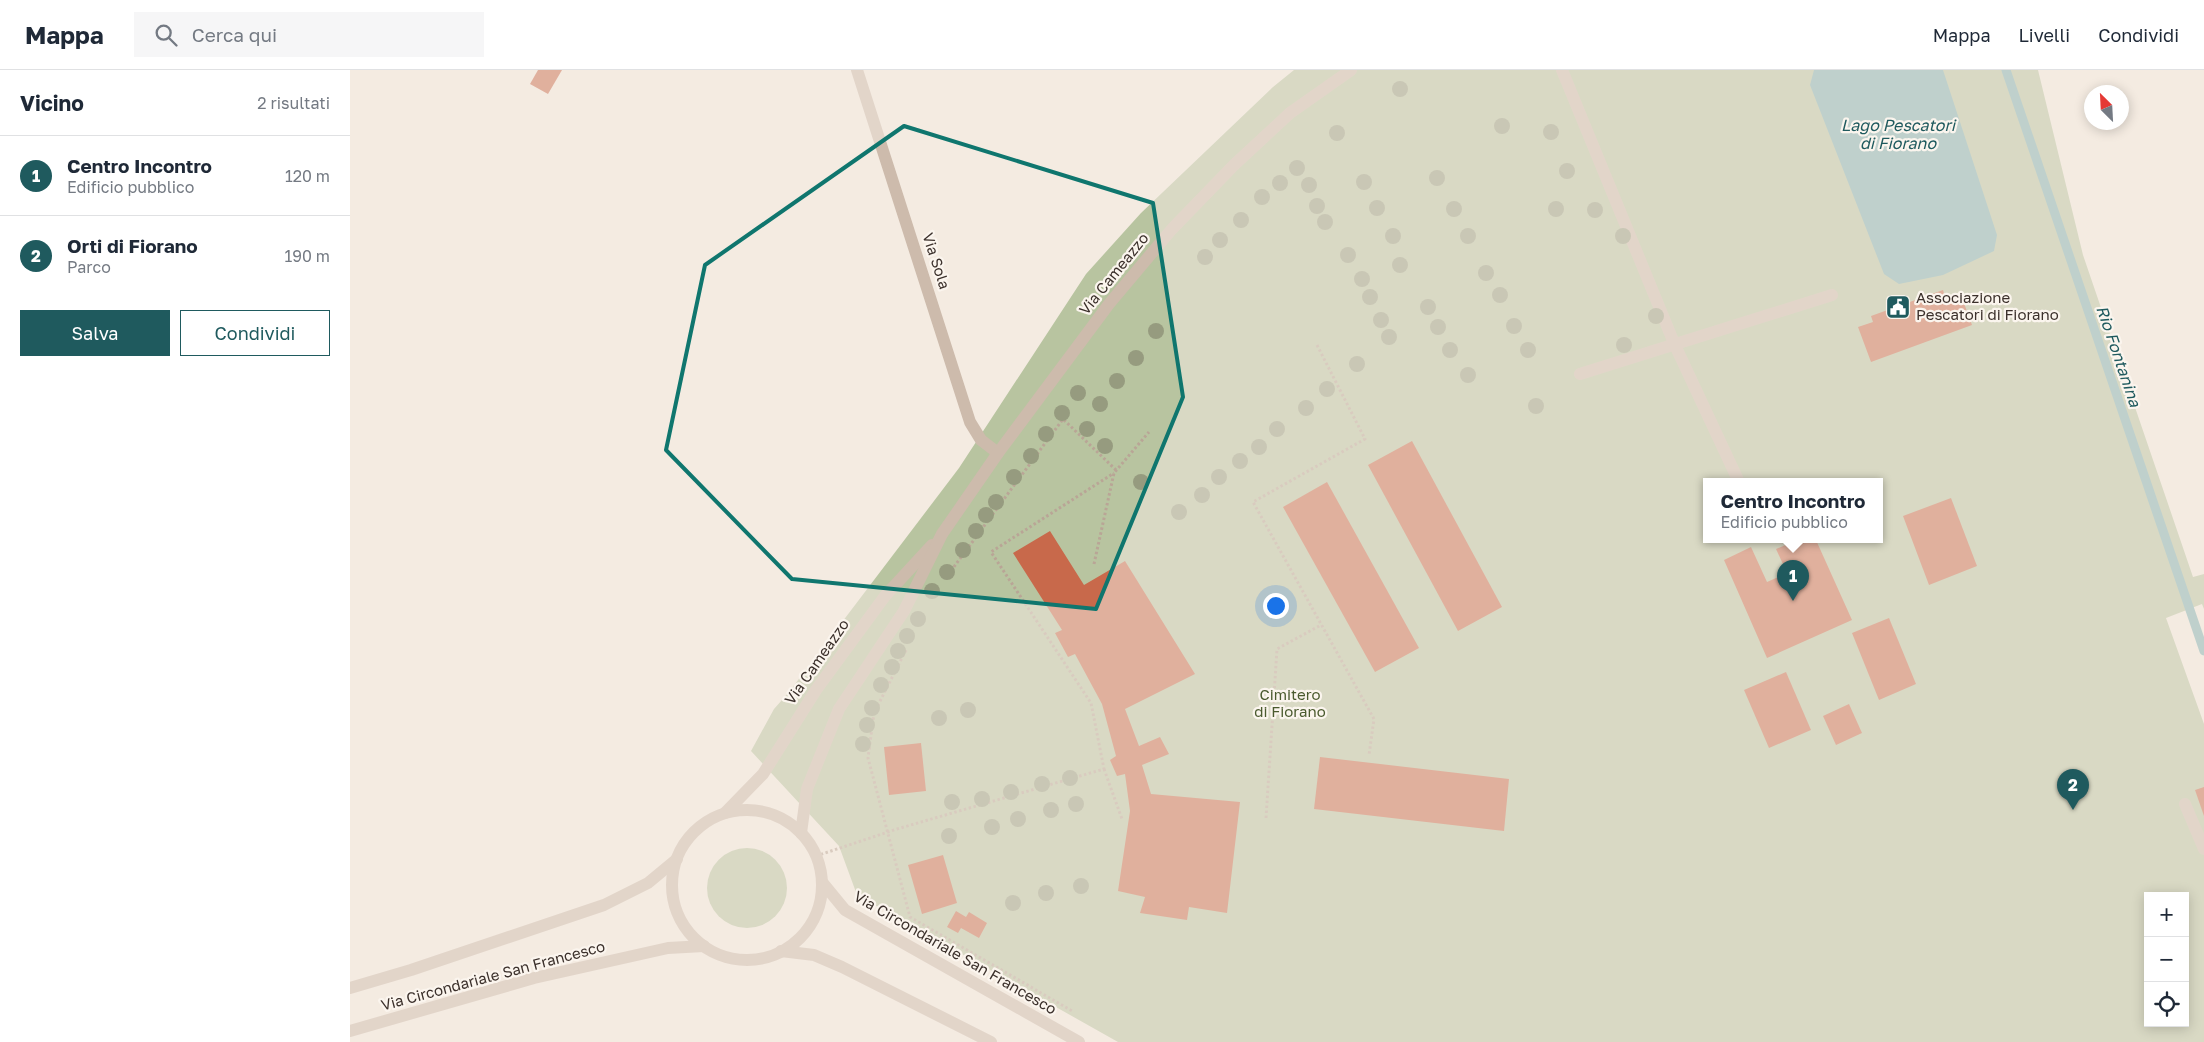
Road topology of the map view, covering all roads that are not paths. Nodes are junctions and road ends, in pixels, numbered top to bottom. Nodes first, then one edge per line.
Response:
1 (857, 70) edge
2 (1351, 70) edge
3 (1562, 70) edge
4 (1832, 295) dead end
5 (1674, 343) junction
6 (1580, 374) dead end
7 (998, 453) junction
8 (1737, 478) edge
9 (942, 534) junction
10 (2185, 804) dead end
11 (725, 813) junction
12 (802, 833) junction
13 (2204, 849) edge
14 (677, 858) junction
15 (822, 882) junction
16 (704, 946) junction
17 (781, 951) junction
18 (350, 988) edge
19 (350, 1031) edge
20 (991, 1042) edge
21 (1079, 1042) edge

1 - 7 street, Via Sola
2 - 7 street, Via Cameazzo
3 - 5 street
4 - 5 street
5 - 6 street
5 - 8 street
7 - 9 street, Via Cameazzo
9 - 11 street, Via Cameazzo
9 - 12 street, Via Cameazzo
10 - 13 street
11 - 12 street, Via Circondariale San Francesco
11 - 14 street, Via Circondariale San Francesco
12 - 15 street, Via Circondariale San Francesco
14 - 16 street, Via Circondariale San Francesco
14 - 18 street, Via Circondariale San Francesco
15 - 17 street, Via Circondariale San Francesco
15 - 21 street, Via Circondariale San Francesco
16 - 17 street, Via Circondariale San Francesco
16 - 19 street, Via Circondariale San Francesco
17 - 20 street, Via Circondariale San Francesco

